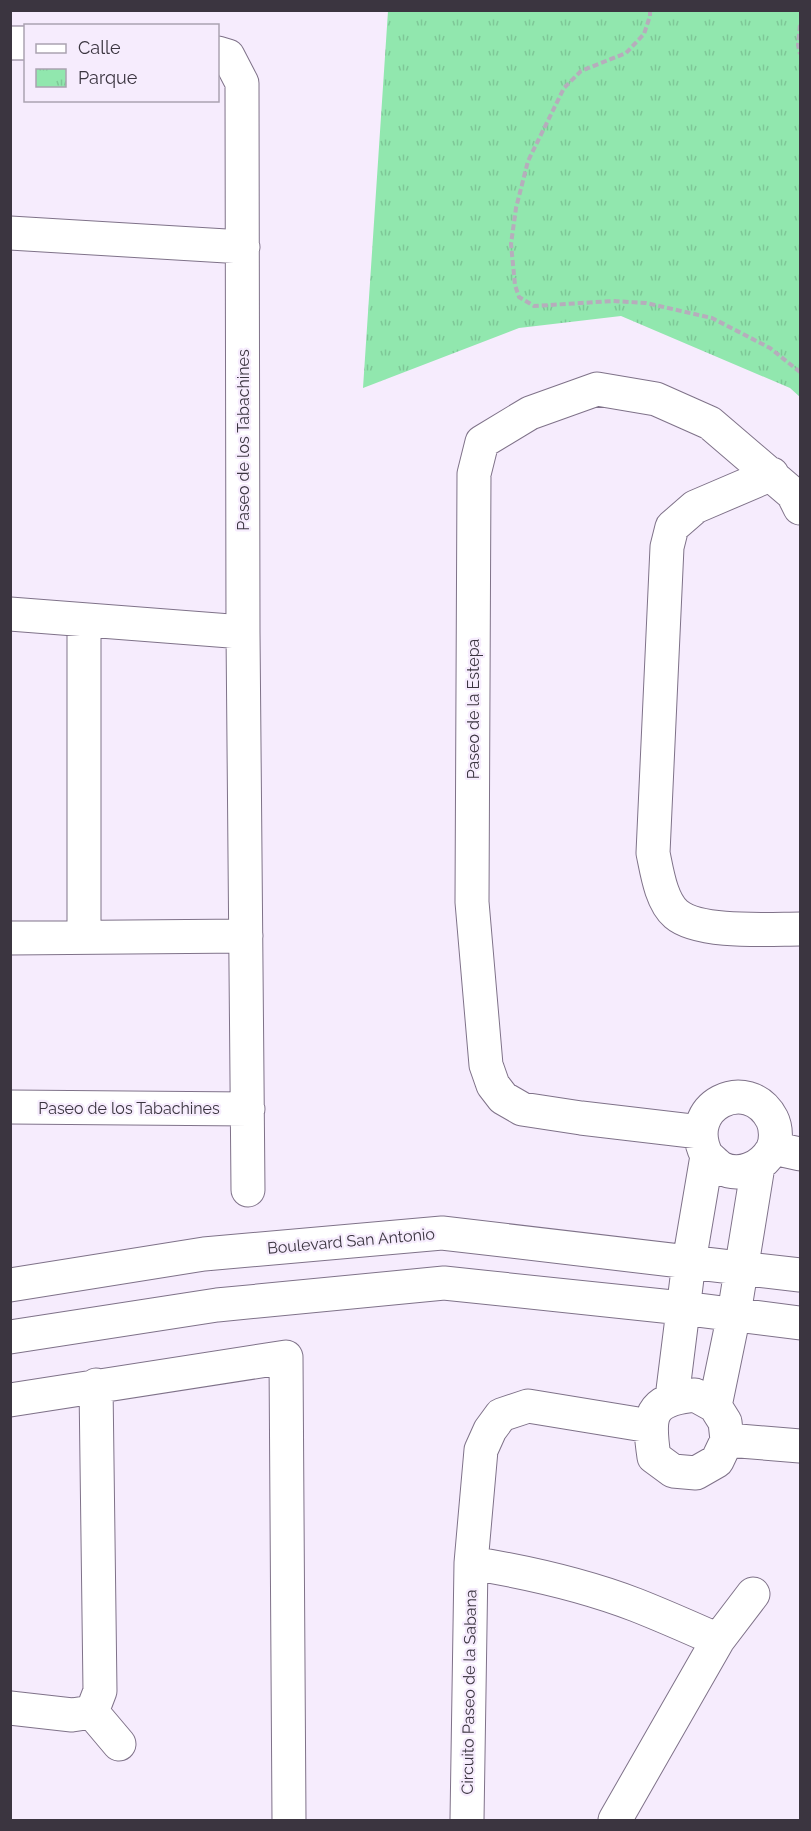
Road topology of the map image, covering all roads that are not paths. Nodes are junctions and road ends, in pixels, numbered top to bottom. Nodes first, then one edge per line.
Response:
1 (219, 53) edge
2 (10, 232) edge
3 (243, 247) junction
4 (772, 474) junction
5 (801, 508) edge
6 (10, 614) edge
7 (84, 620) junction
8 (243, 632) junction
9 (801, 929) edge
10 (246, 936) junction
11 (84, 937) junction
12 (10, 938) edge
13 (10, 1107) edge
14 (248, 1109) junction
15 (703, 1144) junction
16 (777, 1156) edge
17 (248, 1190) dead end
18 (689, 1262) junction
19 (742, 1268) junction
20 (801, 1275) edge
21 (10, 1285) edge
22 (682, 1308) junction
23 (734, 1314) junction
24 (801, 1323) edge
25 (10, 1337) edge
26 (96, 1385) junction
27 (672, 1398) junction
28 (10, 1400) edge
29 (715, 1406) junction
30 (650, 1426) junction
31 (727, 1440) junction
32 (801, 1446) edge
33 (471, 1563) junction
34 (753, 1594) dead end
35 (718, 1640) junction
36 (10, 1708) edge
37 (92, 1712) junction
38 (119, 1744) dead end
39 (289, 1821) edge
40 (466, 1821) edge
41 (615, 1821) edge

1 - 3 street, Paseo de los Tabachines
2 - 3 street
3 - 8 street, Paseo de los Tabachines
4 - 5 street, Paseo de la Estepa
4 - 9 street
4 - 15 street, Paseo de la Estepa
6 - 7 street
7 - 8 street
7 - 11 street
8 - 10 street, Paseo de los Tabachines
10 - 11 street
10 - 14 street, Paseo de los Tabachines
11 - 12 street
13 - 14 street, Paseo de los Tabachines
14 - 17 street, Paseo de los Tabachines
15 - 16 street, Paseo de la Estepa
15 - 16 street
15 - 18 street
16 - 19 street
18 - 19 street, Boulevard San Antonio
18 - 21 street, Boulevard San Antonio
18 - 22 street
19 - 20 street, Boulevard San Antonio
19 - 23 street
22 - 23 street
22 - 25 street
22 - 27 street
23 - 24 street
23 - 29 street
26 - 28 street
26 - 37 street
26 - 39 street
27 - 29 street
27 - 30 street
29 - 31 street
30 - 31 street
30 - 33 street, Circuito Paseo de la Sabana
31 - 32 street
33 - 35 street, Circuito Paseo de la Sabana
33 - 40 street, Circuito Paseo de la Sabana
34 - 35 street
35 - 41 street
36 - 37 street
37 - 38 street

